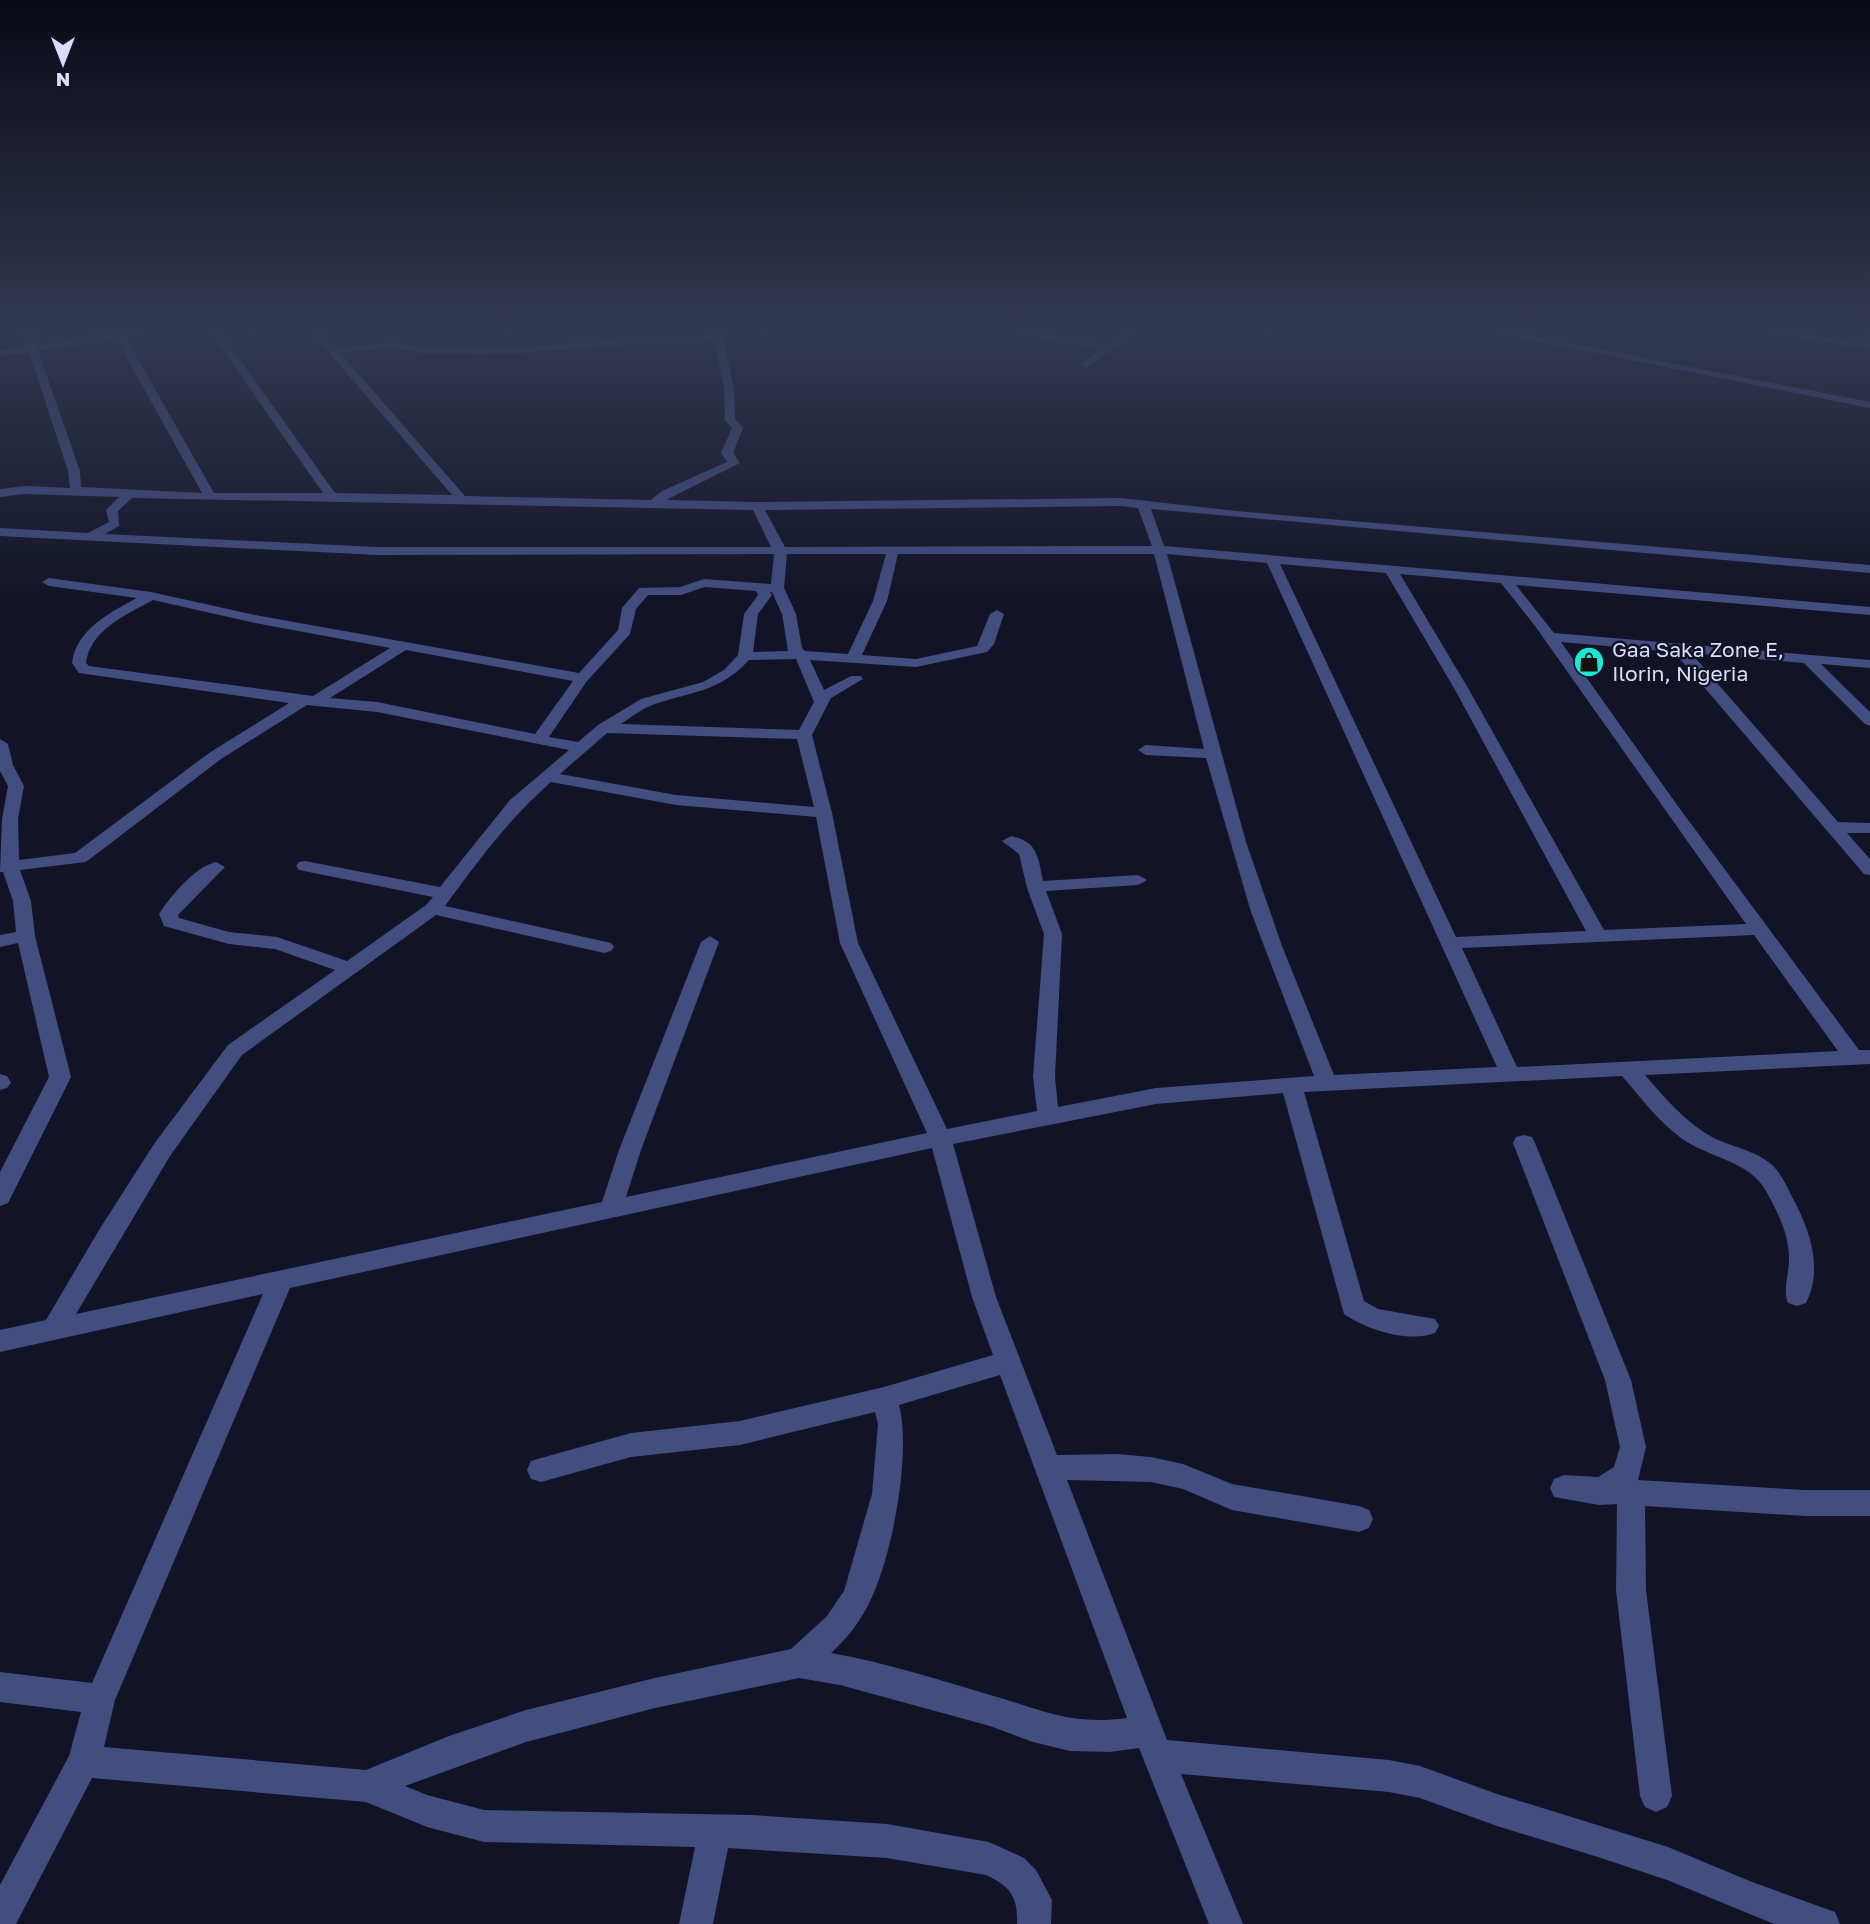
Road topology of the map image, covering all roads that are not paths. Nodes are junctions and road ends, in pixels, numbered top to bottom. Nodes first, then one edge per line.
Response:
1 (58, 423) edge
2 (169, 423) edge
3 (279, 423) edge
4 (396, 423) edge
5 (733, 423) edge
6 (79, 492) junction
7 (0, 493) edge
8 (129, 494) junction
9 (331, 496) junction
10 (210, 497) junction
11 (462, 499) junction
12 (655, 503) junction
13 (1143, 505) junction
14 (757, 506) junction
15 (0, 532) edge
16 (89, 538) junction
17 (781, 550) junction
18 (893, 550) junction
19 (1161, 550) junction
20 (1272, 560) junction
21 (1870, 569) edge
22 (1391, 571) junction
23 (49, 582) dead end
24 (1507, 582) junction
25 (768, 587) junction
26 (151, 596) junction
27 (1870, 611) edge
28 (997, 614) dead end
29 (1550, 638) junction
30 (403, 646) junction
31 (1678, 647) junction
32 (802, 655) junction
33 (745, 656) junction
34 (1807, 658) junction
35 (853, 659) junction
36 (1870, 664) edge
37 (582, 678) junction
38 (856, 679) dead end
39 (310, 701) junction
40 (822, 702) junction
41 (1870, 721) edge
42 (603, 728) junction
43 (804, 734) junction
44 (540, 739) junction
45 (0, 744) edge
46 (581, 747) junction
47 (1146, 750) dead end
48 (1213, 754) junction
49 (5, 777) edge
50 (549, 777) junction
51 (824, 813) junction
52 (1833, 827) junction
53 (1870, 828) edge
54 (1011, 841) dead end
55 (305, 866) dead end
56 (5, 867) edge
57 (216, 867) dead end
58 (1870, 870) edge
59 (1138, 880) dead end
60 (1036, 888) junction
61 (439, 902) junction
62 (1759, 929) junction
63 (26, 936) junction
64 (1598, 936) junction
65 (0, 941) edge
66 (710, 942) dead end
67 (1449, 943) junction
68 (604, 947) dead end
69 (349, 968) junction
70 (1862, 1057) edge
71 (1626, 1067) junction
72 (1510, 1073) junction
73 (1327, 1083) junction
74 (1291, 1085) junction
75 (1048, 1116) junction
76 (940, 1138) junction
77 (1524, 1143) dead end
78 (11, 1150) edge
79 (0, 1197) edge
80 (611, 1209) junction
81 (281, 1280) junction
82 (1797, 1296) dead end
83 (1426, 1326) dead end
84 (54, 1330) junction
85 (0, 1341) edge
86 (1009, 1361) junction
87 (884, 1398) junction
88 (1049, 1468) junction
89 (541, 1470) dead end
90 (1564, 1488) dead end
91 (1599, 1492) junction
92 (1632, 1494) junction
93 (1870, 1503) edge
94 (1359, 1519) dead end
95 (800, 1663) junction
96 (0, 1687) edge
97 (100, 1699) junction
98 (1153, 1743) junction
99 (85, 1761) junction
100 (366, 1787) junction
101 (1656, 1796) dead end
102 (715, 1830) junction
103 (0, 1920) edge
104 (696, 1924) edge
105 (1034, 1924) edge
106 (1226, 1924) edge
107 (1823, 1924) edge

1 - 6 street
2 - 10 street
3 - 9 street
4 - 11 street
5 - 12 street
6 - 7 street
6 - 8 street
8 - 10 street
8 - 16 street
9 - 10 street
9 - 11 street
11 - 12 street
12 - 14 street
13 - 14 street
13 - 19 street
13 - 21 street
14 - 17 street
15 - 16 street
16 - 17 street
17 - 18 street
17 - 25 street
18 - 19 street
18 - 35 street
19 - 20 street
19 - 48 street
20 - 22 street
20 - 67 street
22 - 24 street
22 - 64 street
23 - 26 street
24 - 27 street
24 - 29 street
25 - 32 street
25 - 33 street
25 - 37 street
26 - 30 street
26 - 39 street
28 - 35 street
29 - 31 street
29 - 62 street
30 - 37 street
30 - 39 street
31 - 34 street
31 - 52 street
32 - 33 street
32 - 35 street
32 - 40 street
33 - 42 street
34 - 36 street
34 - 41 street
37 - 44 street
38 - 40 street
39 - 44 street
39 - 56 street
40 - 43 street
42 - 43 street
42 - 46 street
43 - 51 street
44 - 46 street
45 - 49 street
46 - 50 street
47 - 48 street
48 - 73 street
49 - 56 street
50 - 51 street
50 - 61 street
51 - 76 street
52 - 53 street
52 - 58 street
54 - 60 street
55 - 61 street
56 - 63 street
57 - 69 street
59 - 60 street
60 - 75 street
61 - 68 street
61 - 69 street
62 - 64 street
62 - 70 street
63 - 65 street
63 - 78 street
64 - 67 street
66 - 80 street
67 - 72 street
69 - 84 street
70 - 71 street
71 - 72 street
71 - 82 street
72 - 73 street
73 - 74 street
74 - 75 street
74 - 83 street
75 - 76 street
76 - 80 street
76 - 86 street
77 - 91 street
78 - 79 street
80 - 81 street
81 - 84 street
81 - 97 street
84 - 85 street
86 - 87 street
86 - 88 street
87 - 89 street
87 - 95 street
88 - 94 street
88 - 98 street
90 - 91 street
91 - 92 street
92 - 93 street
92 - 101 street
95 - 98 street
95 - 100 street
96 - 97 street
97 - 99 street
98 - 106 street
98 - 107 street
99 - 100 street
99 - 103 street
100 - 102 street
102 - 104 street
102 - 105 street

